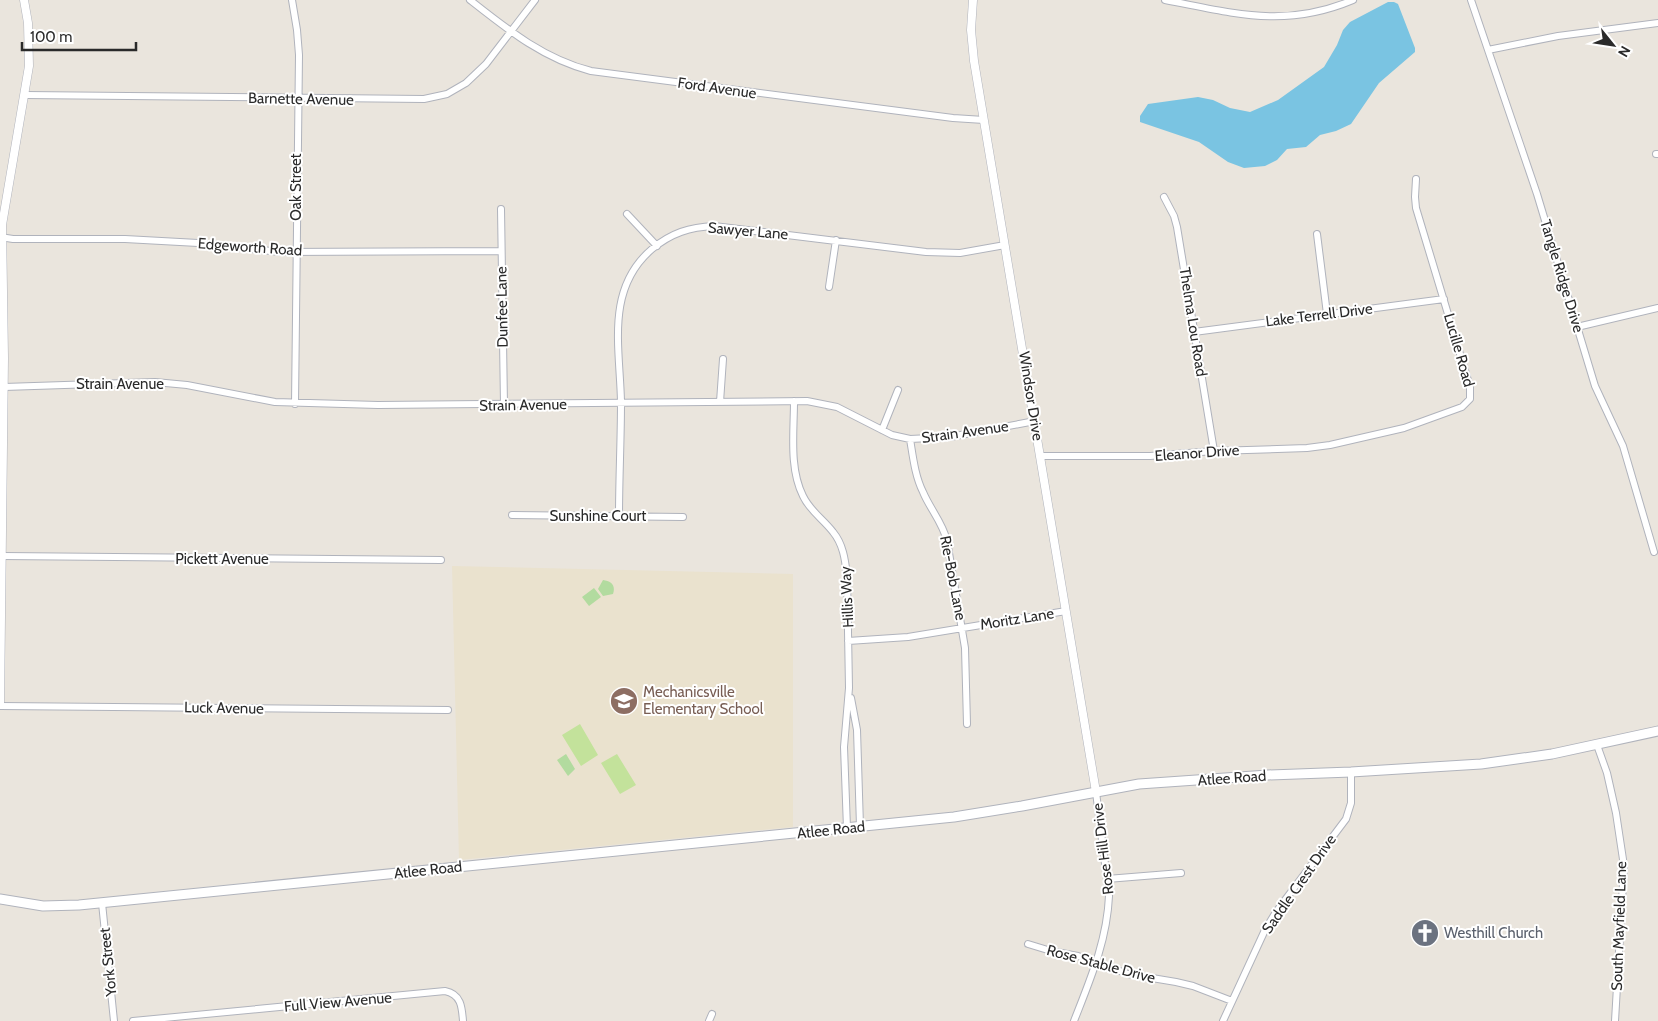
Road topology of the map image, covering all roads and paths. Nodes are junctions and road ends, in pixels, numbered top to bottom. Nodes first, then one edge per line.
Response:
1 (24, 0) edge
2 (292, 0) edge
3 (470, 0) edge
4 (535, 0) edge
5 (973, 0) edge
6 (1165, 0) edge
7 (1353, 0) edge
8 (1471, 0) edge
9 (1338, 3) edge
10 (1658, 23) edge
11 (511, 31) junction
12 (1488, 50) junction
13 (25, 95) junction
14 (297, 99) junction
15 (984, 120) junction
16 (1416, 179) dead end
17 (1164, 197) dead end
18 (501, 209) dead end
19 (627, 214) dead end
20 (1317, 234) dead end
21 (1, 237) edge
22 (836, 240) junction
23 (1005, 245) junction
24 (657, 246) junction
25 (296, 251) junction
26 (501, 251) junction
27 (829, 287) dead end
28 (1444, 299) junction
29 (1658, 308) edge
30 (1327, 314) junction
31 (1577, 327) junction
32 (1194, 332) junction
33 (2, 358) edge
34 (723, 359) dead end
35 (4, 387) junction
36 (898, 390) dead end
37 (794, 401) junction
38 (720, 402) junction
39 (621, 403) junction
40 (295, 404) junction
41 (504, 405) junction
42 (1035, 421) junction
43 (882, 430) junction
44 (910, 439) junction
45 (1352, 440) joint
46 (1214, 450) junction
47 (1041, 456) junction
48 (2, 473) edge
49 (512, 515) dead end
50 (618, 516) junction
51 (683, 516) dead end
52 (1654, 552) dead end
53 (2, 556) junction
54 (441, 560) dead end
55 (1066, 611) junction
56 (962, 628) junction
57 (0, 639) edge
58 (848, 640) junction
59 (850, 688) junction
60 (0, 704) edge
61 (448, 710) dead end
62 (967, 724) dead end
63 (1658, 731) edge
64 (1597, 745) junction
65 (1351, 772) junction
66 (1096, 792) junction
67 (860, 826) junction
68 (847, 828) junction
69 (1181, 872) dead end
70 (1107, 879) junction
71 (0, 900) edge
72 (102, 903) junction
73 (1028, 944) dead end
74 (1097, 964) junction
75 (1232, 1002) junction
76 (712, 1014) dead end
77 (114, 1021) edge
78 (133, 1021) edge
79 (463, 1021) edge
80 (709, 1021) edge
81 (1074, 1021) edge
82 (1223, 1021) edge
83 (1615, 1021) edge

1 - 13 street
2 - 14 street, Oak Street
3 - 11 street, Ford Avenue
4 - 11 street, Barnette Avenue
5 - 15 street, Windsor Drive
6 - 9 street
7 - 9 street
8 - 12 street, Tangle Ridge Drive
10 - 12 street
11 - 14 street, Barnette Avenue
11 - 15 street, Ford Avenue
12 - 31 street, Tangle Ridge Drive
13 - 14 street, Barnette Avenue
13 - 21 street
14 - 25 street, Oak Street
15 - 23 street, Windsor Drive
16 - 28 street, Lucille Road
17 - 32 street, Thelma Lou Road
18 - 26 street, Dunfee Lane
19 - 24 street
20 - 30 street
21 - 25 street, Edgeworth Road
21 - 33 street
22 - 23 street, Sawyer Lane
22 - 24 street, Sawyer Lane
22 - 27 street
23 - 42 street, Windsor Drive
24 - 39 street, Sawyer Lane
25 - 26 street, Edgeworth Road
25 - 40 street, Oak Street
26 - 41 street, Dunfee Lane
28 - 30 street, Lake Terrell Drive
28 - 45 street, Lucille Road
29 - 31 street
30 - 32 street, Lake Terrell Drive
31 - 52 street, Tangle Ridge Drive
32 - 46 street, Thelma Lou Road
33 - 35 street
34 - 38 street
35 - 40 street, Strain Avenue
35 - 48 street
36 - 43 street
37 - 38 street, Strain Avenue
37 - 43 street, Strain Avenue
37 - 58 street, Hillis Way
38 - 39 street, Strain Avenue
39 - 41 street, Strain Avenue
39 - 50 street, Sawyer Lane
40 - 41 street, Strain Avenue
42 - 44 street, Strain Avenue
42 - 47 street, Windsor Drive
43 - 44 street, Strain Avenue
44 - 56 street, Rie-Bob Lane
45 - 46 street, Eleanor Drive
46 - 47 street, Eleanor Drive
47 - 55 street, Windsor Drive
48 - 53 street
49 - 50 street, Sunshine Court
50 - 51 street, Sunshine Court
53 - 54 street, Pickett Avenue
53 - 57 street
55 - 56 street, Moritz Lane
55 - 66 street, Windsor Drive
56 - 58 street, Moritz Lane
56 - 62 street, Rie-Bob Lane
57 - 60 street
58 - 59 street, Hillis Way
59 - 67 street, Hillis Way
59 - 68 street, Hillis Way
60 - 61 street, Luck Avenue
63 - 64 main road, Atlee Road
64 - 65 main road, Atlee Road
64 - 83 street, South Mayfield Lane
65 - 66 main road, Atlee Road
65 - 75 street, Saddle Crest Drive
66 - 67 main road, Atlee Road
66 - 70 street, Rose Hill Drive
67 - 68 main road, Atlee Road
68 - 72 main road, Atlee Road
69 - 70 street
70 - 74 street, Rose Hill Drive
71 - 72 main road, Atlee Road
72 - 77 street, York Street
73 - 74 street, Rose Stable Drive
74 - 75 street, Rose Stable Drive
74 - 81 street, Rose Hill Drive
75 - 82 street, Saddle Crest Drive
76 - 80 street
78 - 79 street, Full View Avenue

